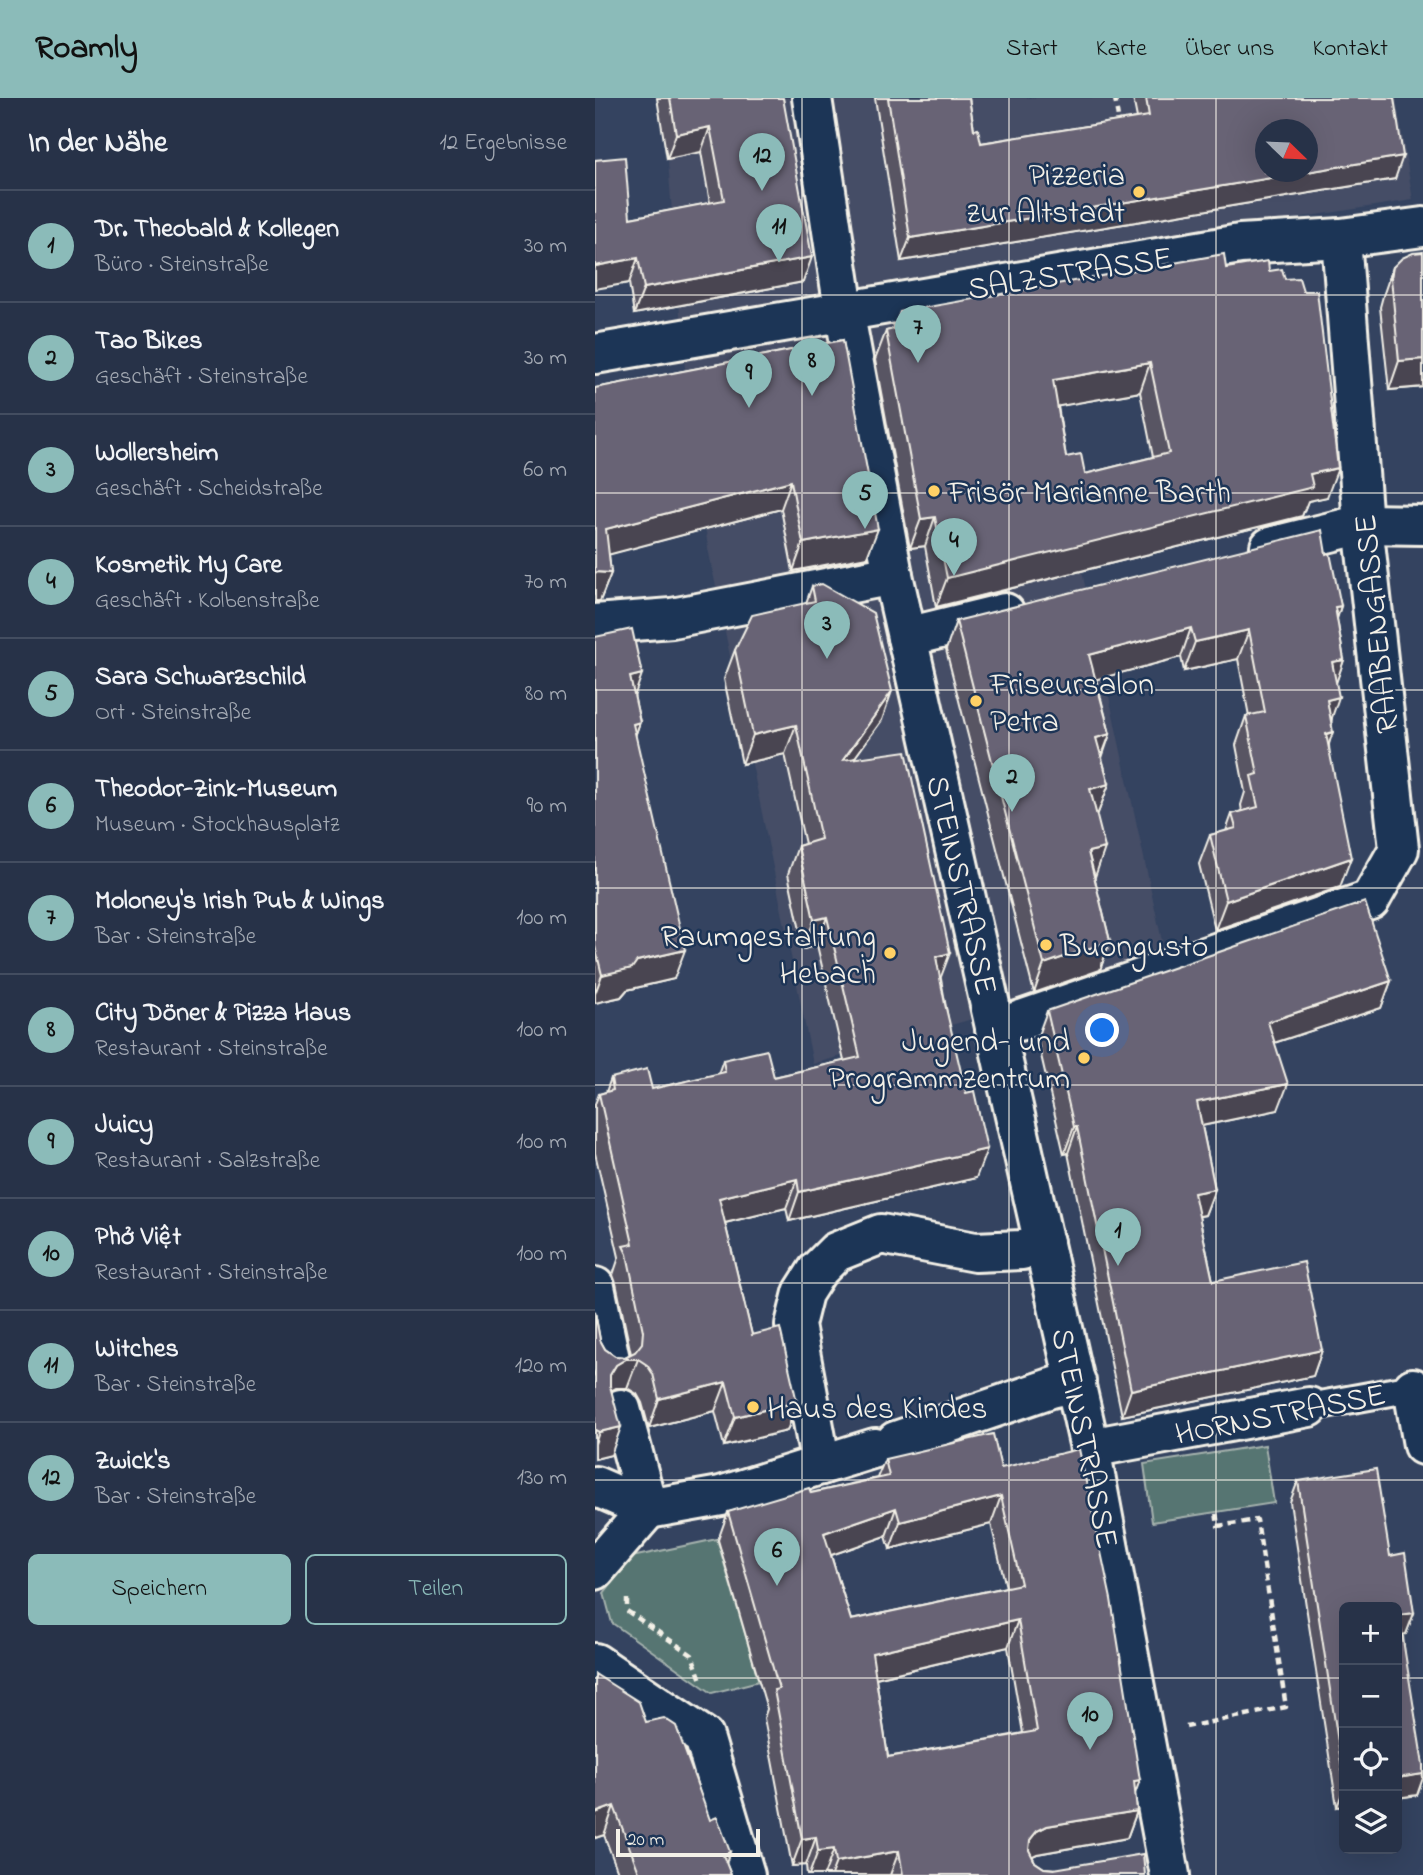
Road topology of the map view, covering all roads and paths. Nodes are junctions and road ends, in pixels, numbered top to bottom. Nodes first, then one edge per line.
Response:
1 (812, 98) edge
2 (1115, 98) edge
3 (1121, 131) edge
4 (1423, 227) edge
5 (1341, 238) junction
6 (845, 310) junction
7 (595, 354) edge
8 (1363, 524) junction
9 (1423, 524) edge
10 (1243, 554) edge
11 (893, 575) junction
12 (1041, 604) edge
13 (595, 624) edge
14 (907, 637) junction
15 (995, 1029) junction
16 (1044, 1242) junction
17 (595, 1287) edge
18 (611, 1364) edge
19 (1076, 1382) junction
20 (1413, 1388) joint
21 (1309, 1407) joint
22 (621, 1409) dead end
23 (1423, 1445) edge
24 (1090, 1448) junction
25 (821, 1465) junction
26 (595, 1486) edge
27 (648, 1509) junction
28 (1216, 1512) dead end
29 (611, 1579) edge
30 (595, 1662) edge
31 (1145, 1734) junction
32 (704, 1737) junction
33 (1129, 1861) edge
34 (1169, 1865) edge
35 (745, 1875) edge

1 - 6 street, STEINSTRASSE
2 - 3 path
4 - 5 street, SALZSTRASSE
5 - 6 street, SALZSTRASSE
5 - 8 street, RAABENGASSE
6 - 7 street, SALZSTRASSE
6 - 11 street, STEINSTRASSE
8 - 9 street
8 - 10 street
8 - 15 street, RAABENGASSE
11 - 13 street
11 - 14 street, STEINSTRASSE
12 - 14 street
14 - 15 street, STEINSTRASSE
15 - 16 street, STEINSTRASSE
16 - 19 street, STEINSTRASSE
16 - 25 street
17 - 18 street
19 - 24 street, STEINSTRASSE
19 - 25 street
20 - 21 lane, HORNSTRASSE
20 - 23 street, HORNSTRASSE
21 - 24 street, HORNSTRASSE
22 - 27 street
24 - 31 street, STEINSTRASSE
25 - 27 street
26 - 27 street
27 - 29 street
28 - 31 path
29 - 32 path
30 - 32 street
31 - 34 street, STEINSTRASSE
32 - 35 street
33 - 34 street

